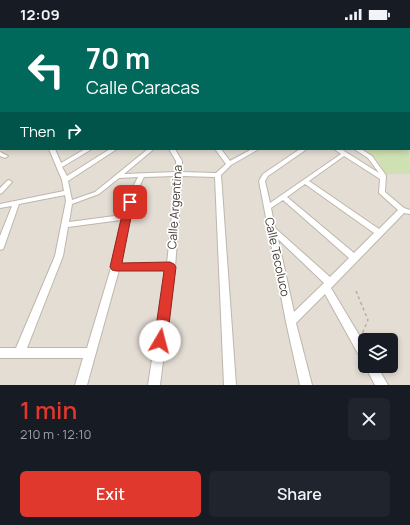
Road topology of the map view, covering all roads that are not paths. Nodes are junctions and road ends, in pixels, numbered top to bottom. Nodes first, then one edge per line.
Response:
1 (53, 150) edge
2 (87, 150) edge
3 (112, 150) edge
4 (150, 150) edge
5 (173, 150) edge
6 (219, 150) edge
7 (253, 150) edge
8 (302, 150) edge
9 (338, 150) edge
10 (360, 150) edge
11 (344, 154) junction
12 (229, 164) junction
13 (59, 166) junction
14 (179, 174) junction
15 (142, 175) junction
16 (218, 175) junction
17 (118, 176) junction
18 (382, 178) junction
19 (65, 180) junction
20 (10, 182) dead end
21 (306, 182) junction
22 (0, 192) edge
23 (67, 197) junction
24 (283, 197) junction
25 (16, 204) junction
26 (0, 206) edge
27 (267, 208) junction
28 (406, 211) edge
29 (125, 217) junction
30 (64, 225) junction
31 (271, 228) junction
32 (379, 233) junction
33 (0, 247) edge
34 (354, 257) junction
35 (116, 267) junction
36 (170, 267) junction
37 (328, 285) junction
38 (291, 322) junction
39 (358, 343) edge
40 (0, 353) edge
41 (20, 353) junction
42 (90, 353) junction
43 (376, 373) edge
44 (381, 383) edge
45 (81, 385) edge
46 (154, 385) edge
47 (230, 385) edge
48 (306, 385) edge

1 - 13 street
2 - 13 street
3 - 19 street
4 - 17 street
5 - 14 street, Calle Argentina
6 - 12 street
7 - 12 street
8 - 27 street, Calle Tecoluco
9 - 11 street
10 - 18 street
11 - 18 street
11 - 21 street
12 - 16 street
13 - 19 street
14 - 15 street
14 - 16 street
14 - 36 street, Calle Argentina
15 - 17 street
15 - 29 street
16 - 47 street
17 - 23 street
18 - 28 street
19 - 23 street
20 - 22 street
21 - 24 street
21 - 32 street
23 - 25 street
23 - 30 street
24 - 27 street
24 - 34 street
25 - 26 street
25 - 33 street
27 - 31 street, Calle Tecoluco
28 - 32 street
29 - 30 street
29 - 35 street
30 - 41 street
31 - 37 street
31 - 38 street, Calle Tecoluco
32 - 34 street
34 - 37 street
35 - 36 street
35 - 42 street
36 - 46 street, Calle Argentina
37 - 38 street
37 - 39 street
38 - 48 street, Calle Tecoluco
40 - 41 street
41 - 42 street
42 - 45 street
43 - 44 street

